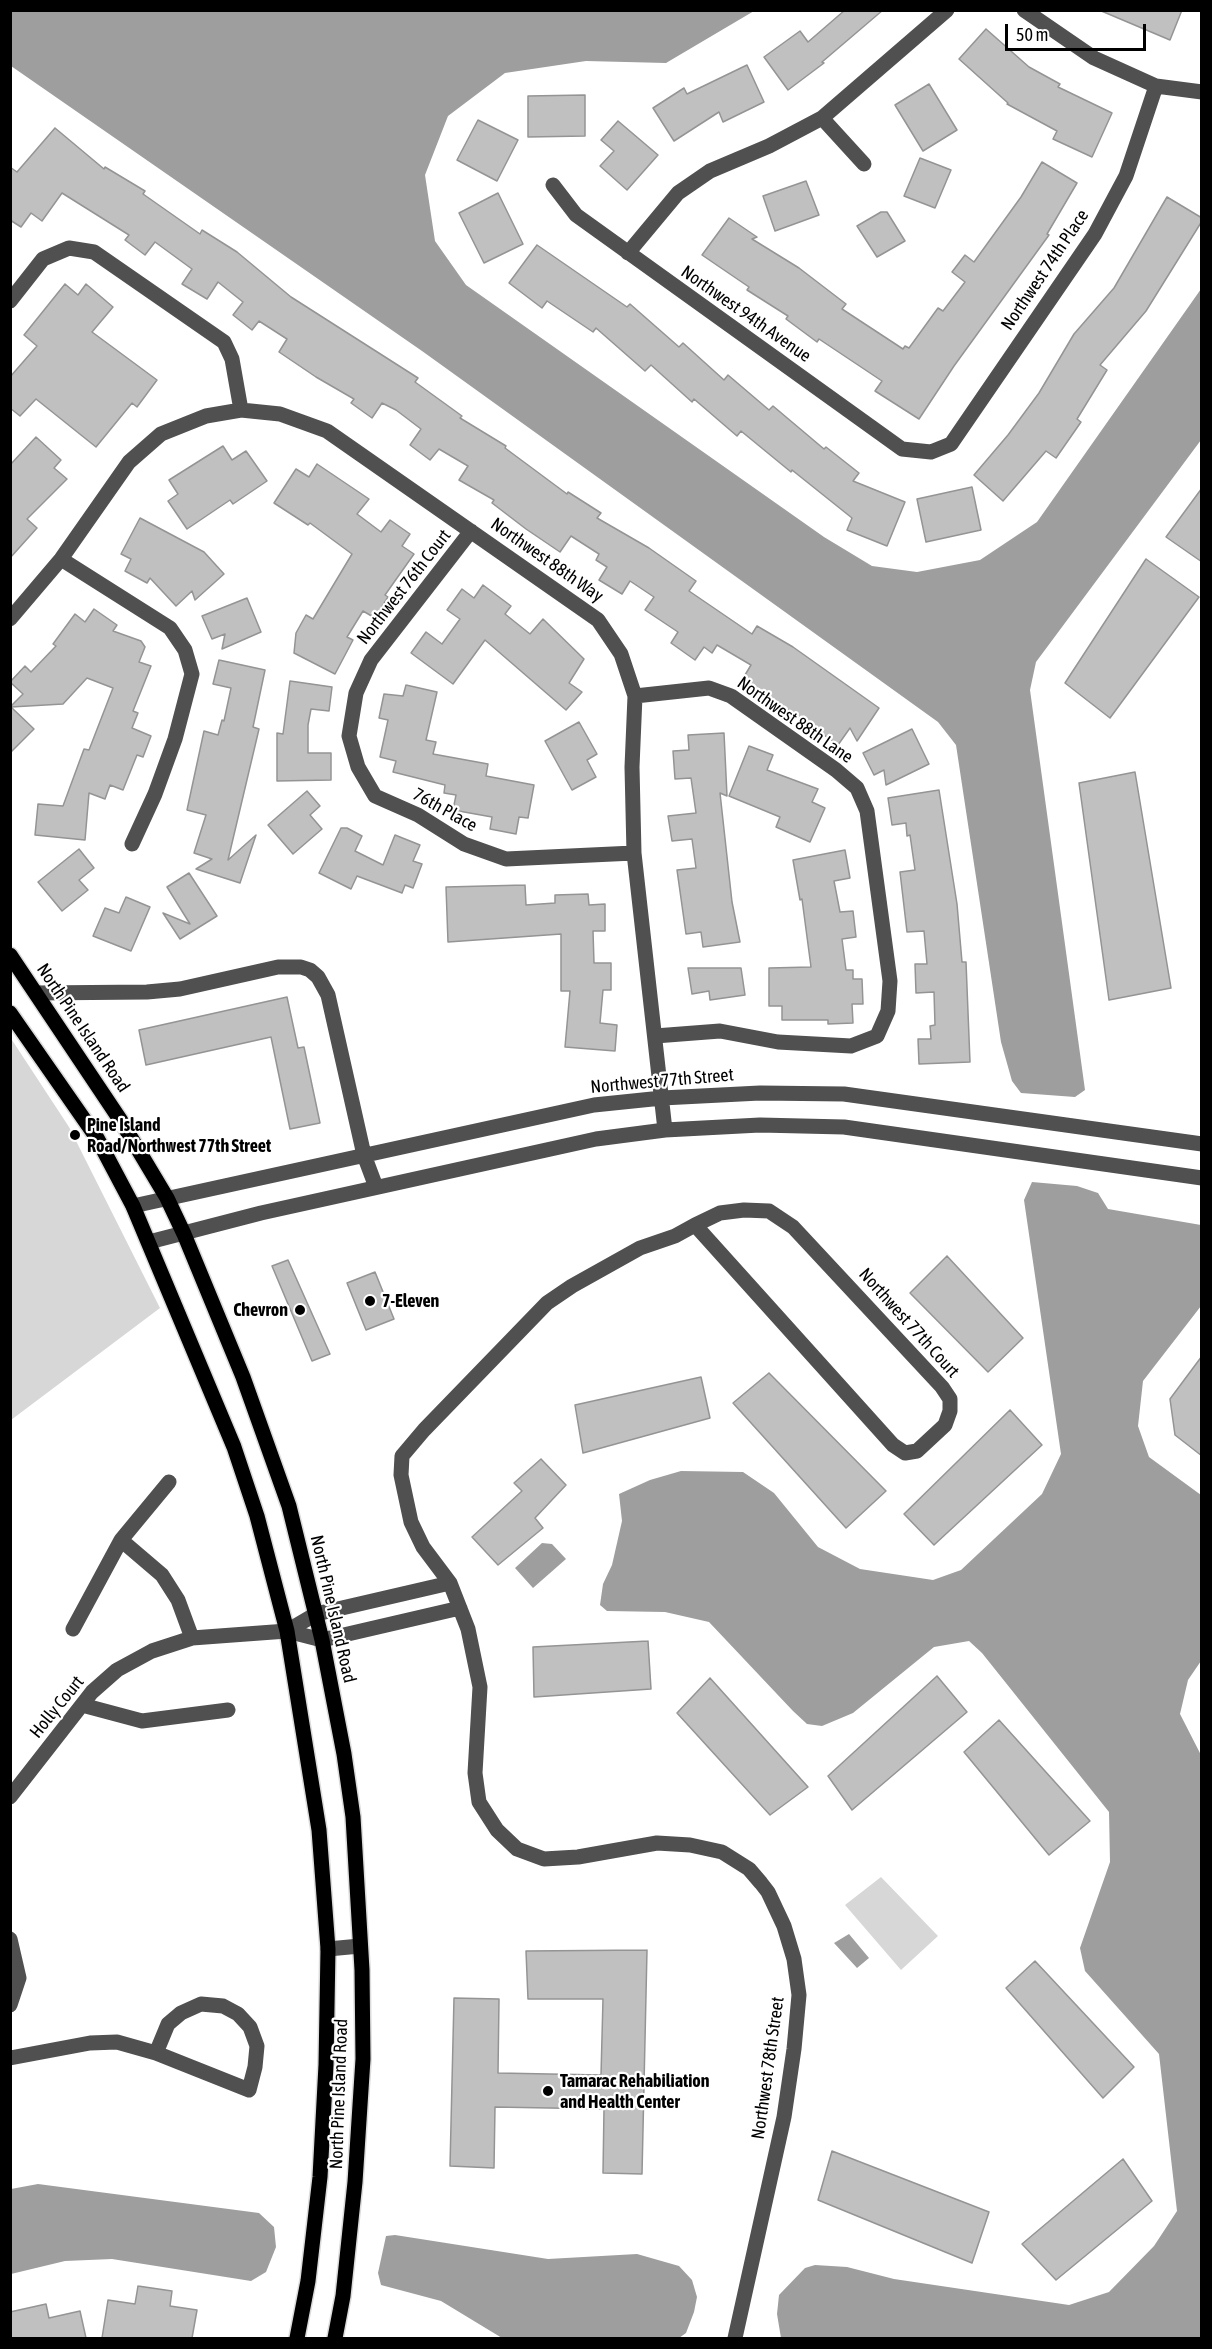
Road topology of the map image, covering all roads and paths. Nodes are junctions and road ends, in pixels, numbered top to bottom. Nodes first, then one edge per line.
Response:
1 (947, 10) edge
2 (1024, 10) edge
3 (1156, 86) junction
4 (1202, 92) edge
5 (822, 118) junction
6 (864, 164) dead end
7 (553, 185) dead end
8 (628, 253) junction
9 (10, 301) edge
10 (241, 410) junction
11 (931, 452) joint
12 (471, 531) junction
13 (61, 559) junction
14 (10, 619) edge
15 (635, 696) junction
16 (349, 736) joint
17 (132, 844) dead end
18 (634, 853) junction
19 (10, 955) edge
20 (36, 993) junction
21 (10, 1012) edge
22 (655, 1036) junction
23 (662, 1098) junction
24 (665, 1130) junction
25 (1202, 1144) edge
26 (364, 1155) junction
27 (1202, 1178) edge
28 (376, 1187) junction
29 (167, 1198) junction
30 (133, 1206) junction
31 (695, 1225) junction
32 (184, 1234) junction
33 (149, 1242) junction
34 (169, 1482) dead end
35 (121, 1540) junction
36 (450, 1583) junction
37 (460, 1608) junction
38 (316, 1614) junction
39 (73, 1629) dead end
40 (287, 1631) junction
41 (192, 1638) junction
42 (322, 1640) junction
43 (82, 1705) junction
44 (228, 1710) dead end
45 (10, 1797) edge
46 (10, 1939) edge
47 (360, 1946) junction
48 (328, 1949) junction
49 (10, 2006) edge
50 (156, 2053) junction
51 (10, 2058) edge
52 (297, 2338) edge
53 (335, 2338) edge
54 (735, 2338) edge

1 - 5 street
2 - 3 street
3 - 4 street
3 - 11 street, Northwest 74th Place
5 - 6 street
5 - 8 street
7 - 8 street, Northwest 94th Avenue
8 - 11 street, Northwest 94th Avenue
9 - 10 street
10 - 12 street, Northwest 88th Way
10 - 13 street, Northwest 88th Way
12 - 15 street, Northwest 88th Way
12 - 16 street, Northwest 76th Court
13 - 14 street, Northwest 88th Way
13 - 17 street
15 - 18 street, Northwest 88th Way
15 - 22 street, Northwest 88th Lane
16 - 18 street, 76th Place
18 - 22 street, Northwest 88th Way
19 - 20 main road, North Pine Island Road
20 - 26 street
20 - 29 main road, North Pine Island Road
21 - 30 main road, North Pine Island Road
22 - 23 street, Northwest 88th Way
23 - 24 street, Northwest 88th Way
23 - 25 street, Northwest 77th Street
23 - 26 street, Northwest 77th Street
24 - 27 street
24 - 28 street
26 - 28 street
26 - 29 street, Northwest 77th Street
28 - 32 street
29 - 30 street, Northwest 77th Street
29 - 32 main road, North Pine Island Road
30 - 33 main road, North Pine Island Road
31 - 31 street, Northwest 77th Court
31 - 36 street, Northwest 77th Court
32 - 33 street
32 - 38 main road, North Pine Island Road
33 - 40 main road, North Pine Island Road
34 - 35 street
35 - 39 street
35 - 41 street
36 - 37 street, Northwest 78th Street
36 - 38 street
37 - 42 street
37 - 54 street, Northwest 78th Street
38 - 40 street
38 - 42 main road, North Pine Island Road
40 - 41 street, Holly Court
40 - 42 street
40 - 48 main road, North Pine Island Road
41 - 43 street, Holly Court
42 - 47 main road, North Pine Island Road
43 - 44 street
43 - 45 street, Holly Court
46 - 49 street
47 - 48 street
47 - 53 main road, North Pine Island Road
48 - 52 main road, North Pine Island Road
50 - 50 street
50 - 51 street

